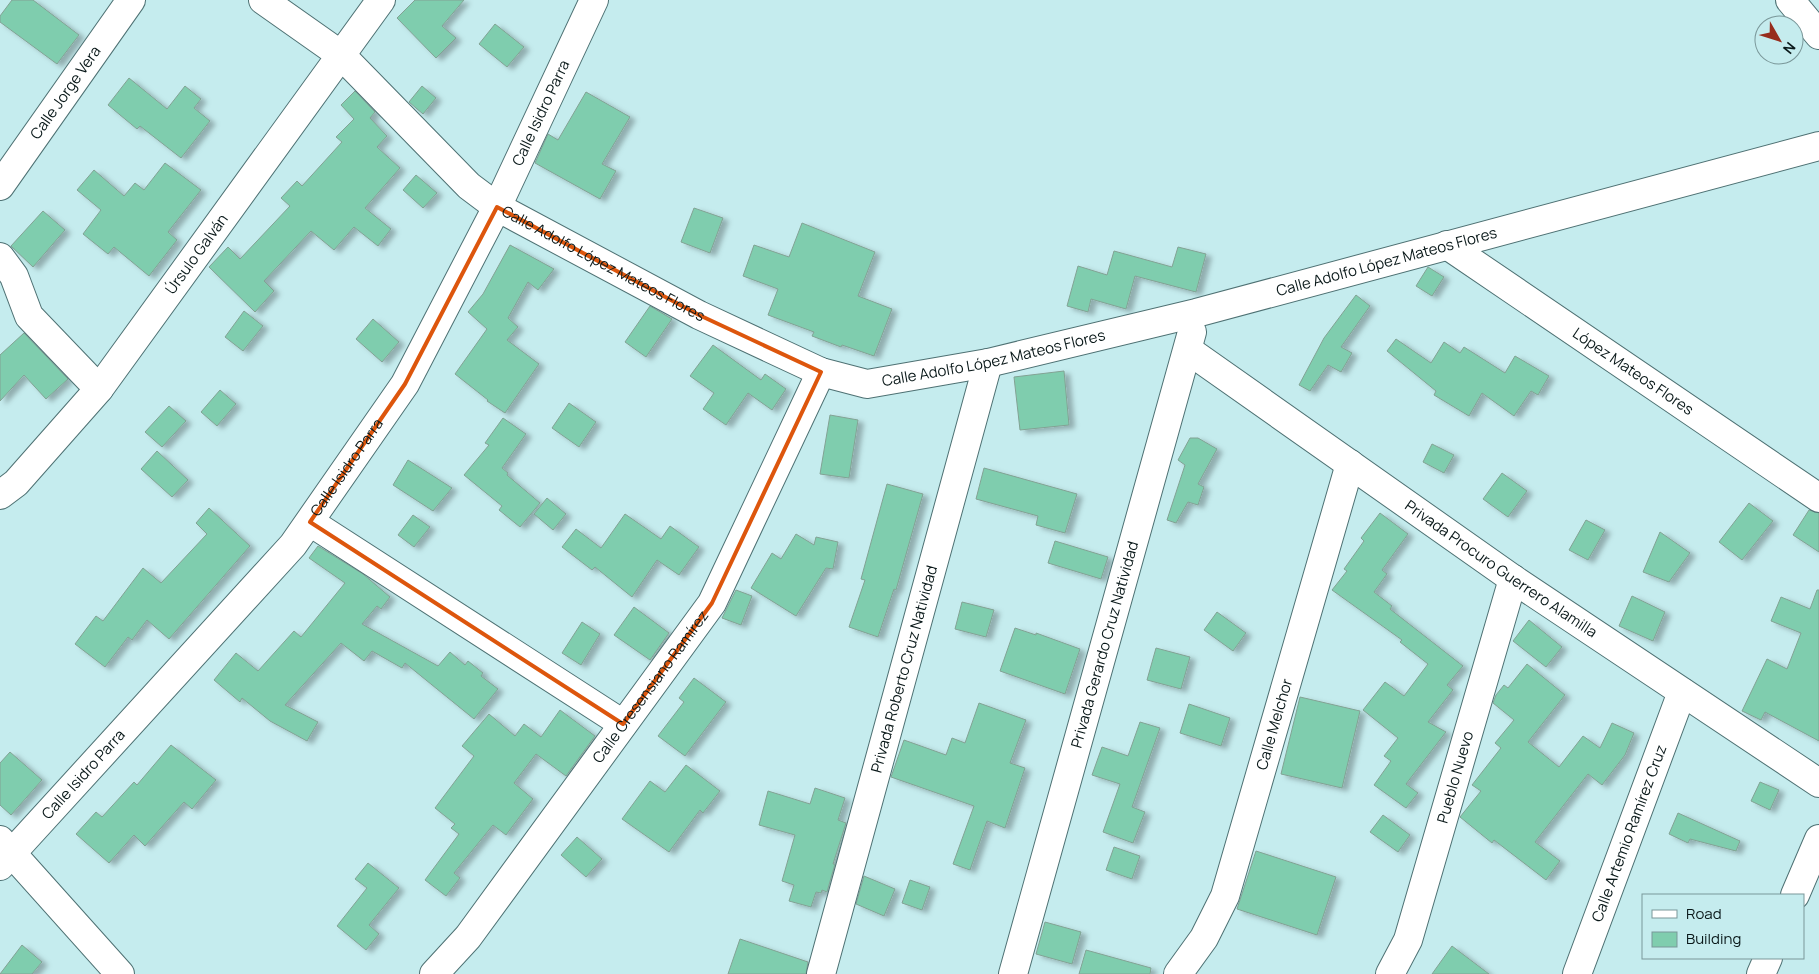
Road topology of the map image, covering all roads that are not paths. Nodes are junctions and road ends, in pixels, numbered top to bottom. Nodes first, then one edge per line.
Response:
1 (131, 0) edge
2 (263, 0) edge
3 (381, 0) edge
4 (594, 0) edge
5 (1790, 0) edge
6 (1819, 35) edge
7 (341, 54) junction
8 (1819, 146) edge
9 (0, 186) edge
10 (497, 207) junction
11 (1447, 245) junction
12 (0, 257) edge
13 (1196, 313) junction
14 (1188, 350) junction
15 (988, 364) junction
16 (821, 372) junction
17 (99, 389) junction
18 (1350, 464) junction
19 (0, 495) edge
20 (1819, 498) edge
21 (310, 522) junction
22 (1513, 579) junction
23 (1682, 692) junction
24 (623, 724) junction
25 (1819, 783) edge
26 (1819, 839) edge
27 (4, 853) edge
28 (1795, 894) edge
29 (1768, 959) edge
30 (120, 974) edge
31 (434, 974) edge
32 (821, 974) edge
33 (1013, 974) edge
34 (1178, 974) edge
35 (1390, 974) edge
36 (1577, 974) edge
37 (1761, 974) edge

1 - 9 street, Calle Jorge Vera
2 - 7 street, Calle Adolfo López Mateos Flores
3 - 7 street, Úrsulo Galván
4 - 10 street, Calle Isidro Parra
5 - 6 street
7 - 10 street, Calle Adolfo López Mateos Flores
7 - 17 street, Úrsulo Galván
8 - 11 street, Calle Adolfo López Mateos Flores
10 - 16 street, Calle Adolfo López Mateos Flores
10 - 21 street, Calle Isidro Parra
11 - 13 street, Calle Adolfo López Mateos Flores
11 - 20 street, López Mateos Flores
12 - 17 street
13 - 14 street, Privada Gerardo Cruz Natividad
13 - 15 street, Calle Adolfo López Mateos Flores
14 - 18 street, Privada Procuro Guerrero Alamilla
14 - 33 street, Privada Gerardo Cruz Natividad
15 - 16 street, Calle Adolfo López Mateos Flores
15 - 32 street, Privada Roberto Cruz Natividad
16 - 24 street, Calle Cresensiano Ramírez
17 - 19 street, Úrsulo Galván
18 - 22 street, Privada Procuro Guerrero Alamilla
18 - 34 street, Calle Melchor
21 - 24 street
21 - 27 street, Calle Isidro Parra
22 - 23 street, Privada Procuro Guerrero Alamilla
22 - 35 street, Pueblo Nuevo
23 - 25 street, Privada Procuro Guerrero Alamilla
23 - 36 street, Calle Artemio Ramírez Cruz
24 - 31 street, Calle Cresensiano Ramírez
26 - 28 street
27 - 30 street
29 - 37 street

